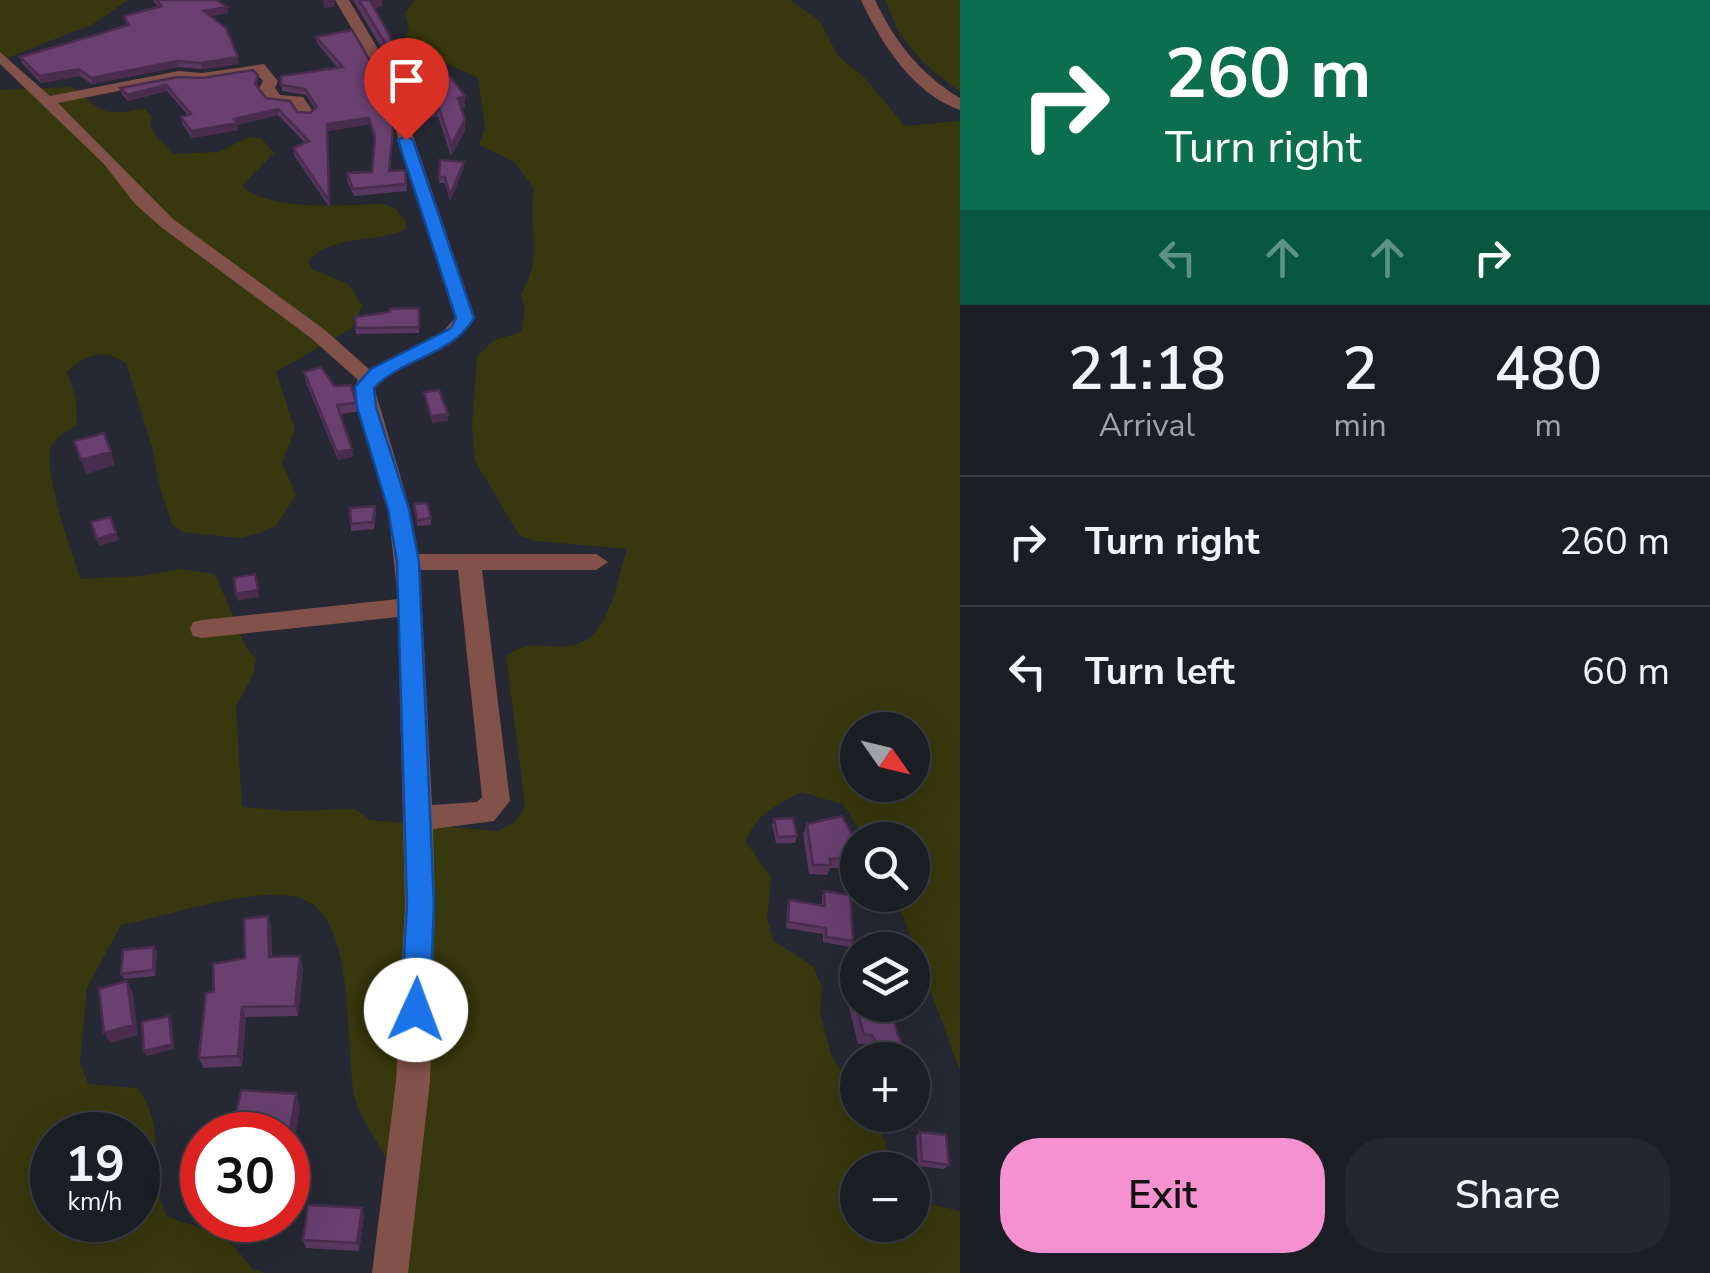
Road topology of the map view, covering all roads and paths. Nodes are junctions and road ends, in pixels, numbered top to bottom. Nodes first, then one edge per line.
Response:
1 (342, 0) edge
2 (868, 0) edge
3 (0, 56) edge
4 (47, 102) junction
5 (960, 105) edge
6 (306, 113) edge
7 (369, 379) junction
8 (408, 562) junction
9 (469, 562) junction
10 (596, 562) dead end
11 (409, 607) junction
12 (202, 629) dead end
13 (417, 818) junction
14 (390, 1273) edge

1 - 7 street
2 - 5 street
3 - 4 street
4 - 6 street
4 - 7 street
7 - 8 street
8 - 9 street
8 - 11 street
9 - 10 street
9 - 13 street
11 - 12 street
11 - 13 street
13 - 14 street

